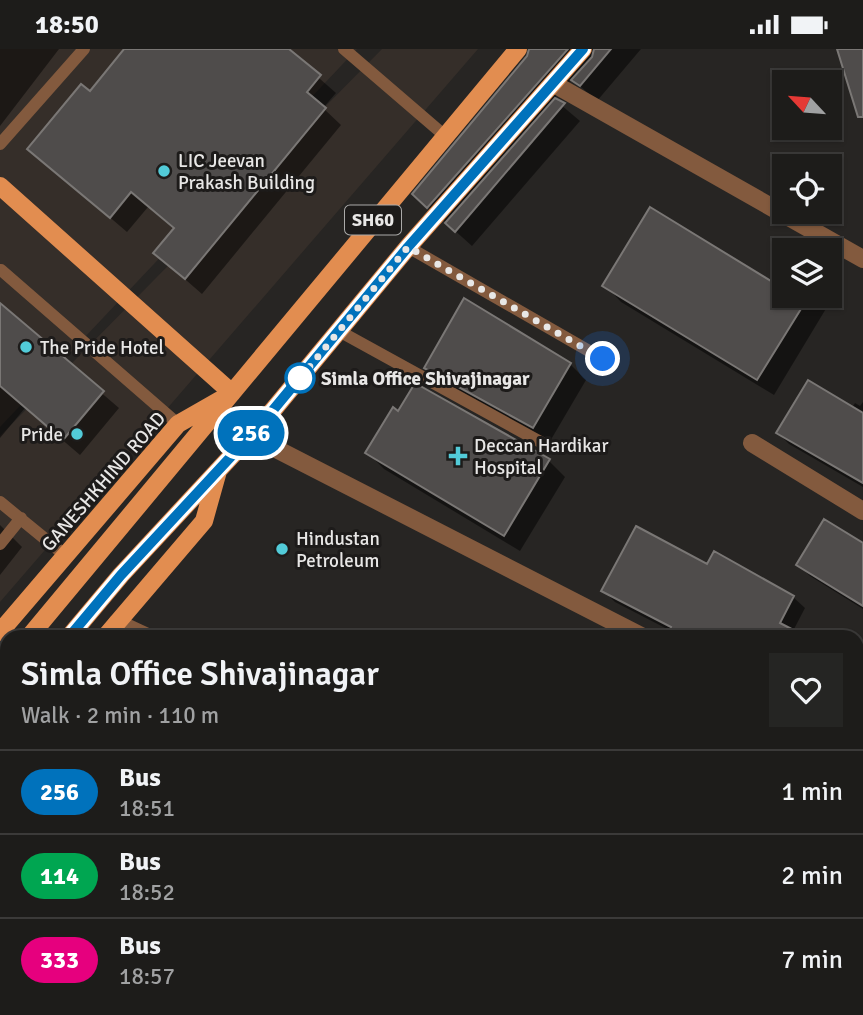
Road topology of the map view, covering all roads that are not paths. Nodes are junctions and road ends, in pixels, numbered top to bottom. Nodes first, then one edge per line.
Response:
1 (84, 49) edge
2 (344, 49) edge
3 (517, 49) edge
4 (583, 49) edge
5 (554, 84) junction
6 (444, 135) junction
7 (0, 144) edge
8 (0, 186) edge
9 (408, 247) junction
10 (860, 252) edge
11 (1, 270) edge
12 (339, 331) junction
13 (603, 359) dead end
14 (232, 393) junction
15 (178, 424) junction
16 (249, 435) junction
17 (752, 443) dead end
18 (546, 445) dead end
19 (219, 467) junction
20 (0, 502) edge
21 (863, 511) edge
22 (21, 518) junction
23 (0, 544) edge
24 (66, 556) junction
25 (2, 630) edge
26 (35, 630) edge
27 (75, 630) edge
28 (111, 630) edge
29 (629, 630) edge

1 - 7 lane
2 - 6 lane
3 - 6 main road, GANESHKHIND ROAD / SH60
4 - 5 main road, SH60
5 - 9 main road, SH60
5 - 10 street
6 - 14 main road, GANESHKHIND ROAD / SH60
8 - 14 main road
9 - 12 main road, SH60
9 - 13 lane
11 - 15 lane
12 - 16 main road, SH60
12 - 18 lane
14 - 15 main road, GANESHKHIND ROAD / SH60
14 - 26 main road
15 - 24 main road, GANESHKHIND ROAD / SH60
16 - 19 main road, SH60
16 - 29 street
17 - 21 street
19 - 27 main road
19 - 28 main road, SH60
20 - 22 lane
22 - 23 lane
22 - 24 lane
24 - 25 main road, GANESHKHIND ROAD / SH60

